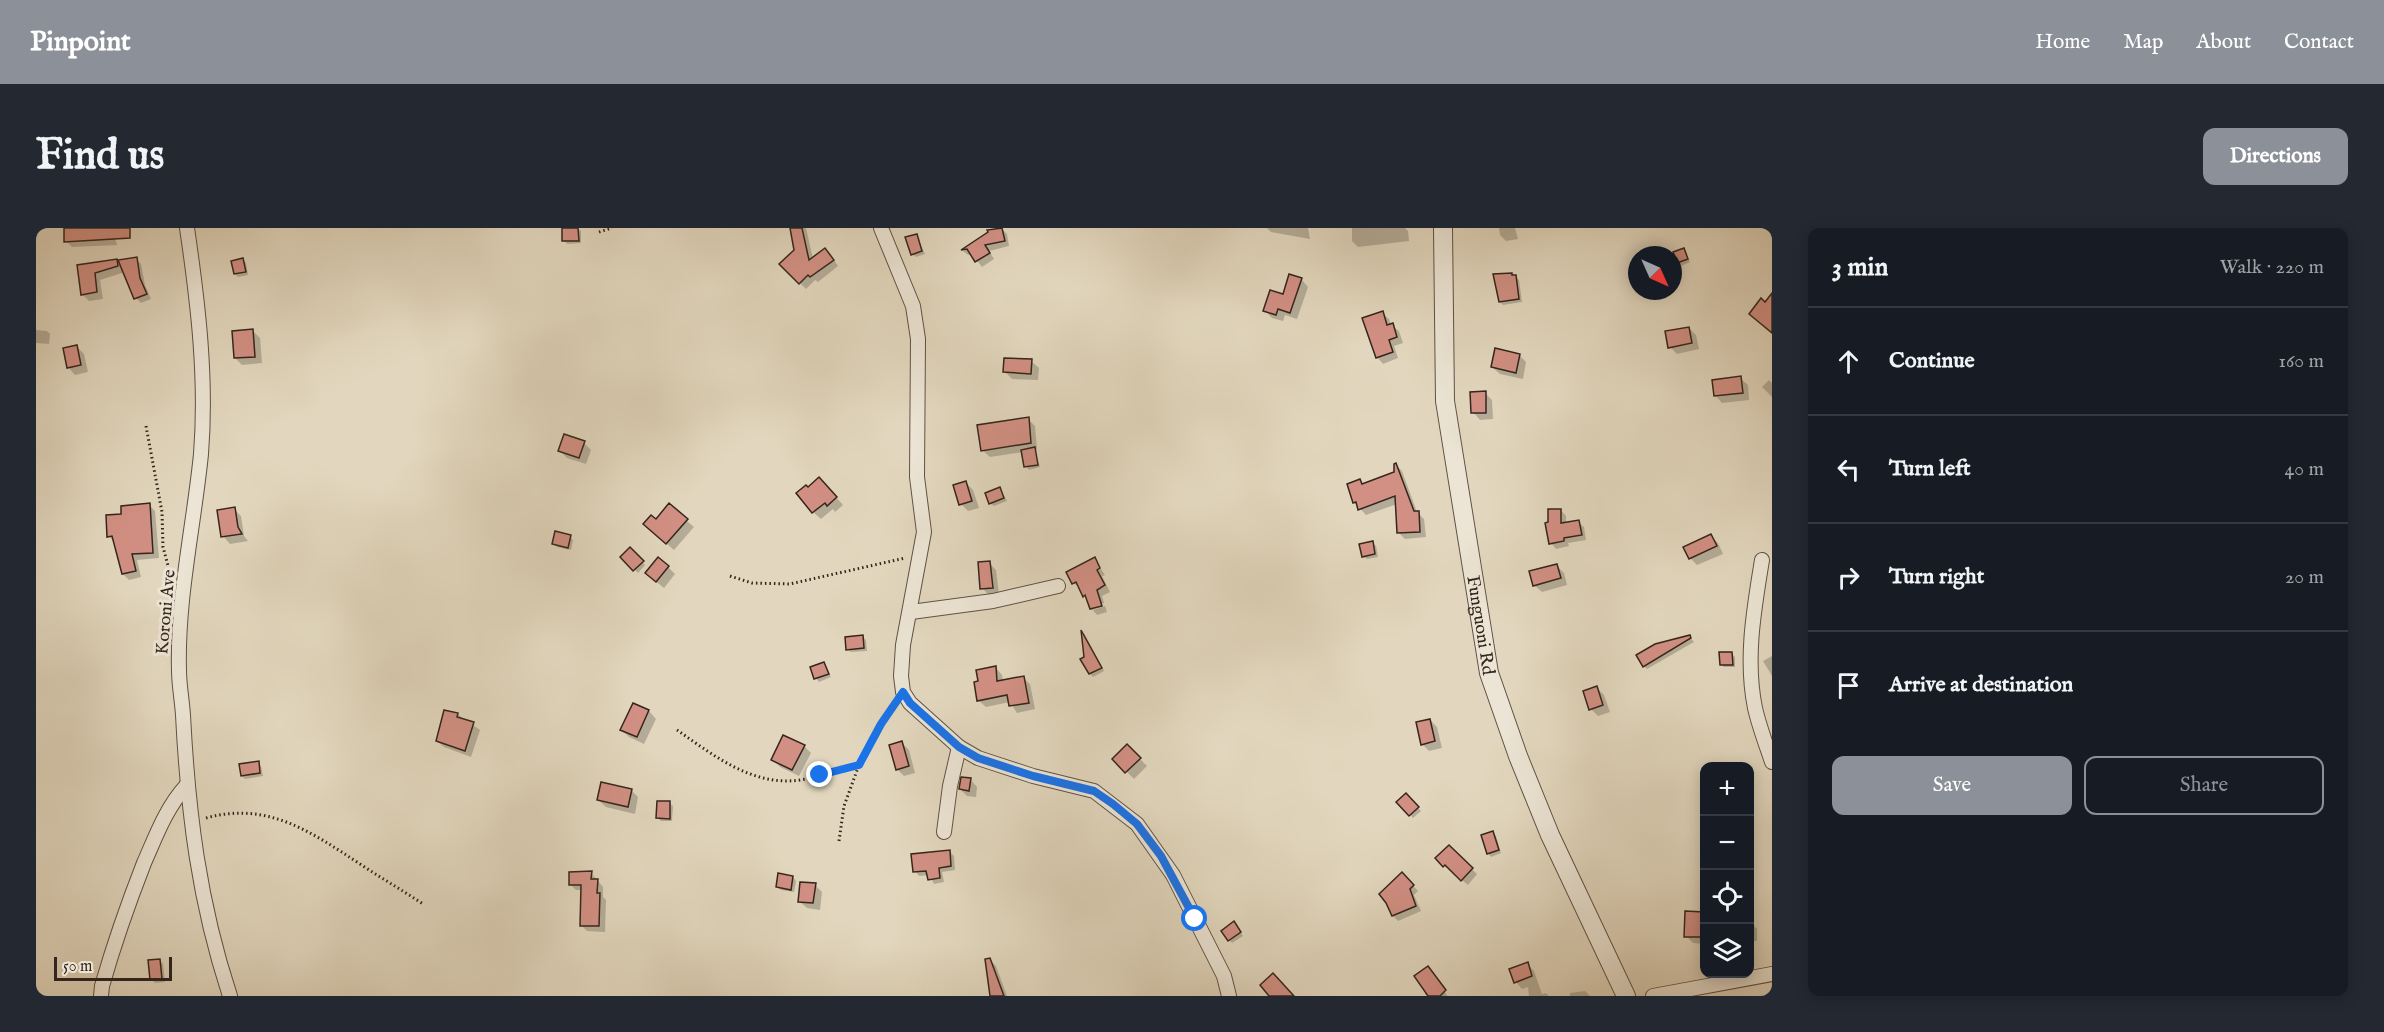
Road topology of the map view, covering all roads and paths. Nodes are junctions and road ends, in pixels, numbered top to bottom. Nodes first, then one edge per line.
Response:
1 (187, 228) edge
2 (612, 228) edge
3 (881, 228) edge
4 (1443, 228) edge
5 (599, 232) dead end
6 (146, 426) dead end
7 (921, 554) junction
8 (1762, 560) dead end
9 (730, 576) dead end
10 (1058, 586) dead end
11 (184, 595) junction
12 (911, 612) junction
13 (903, 692) junction
14 (677, 730) dead end
15 (959, 747) junction
16 (1772, 762) edge
17 (859, 765) junction
18 (186, 786) junction
19 (190, 822) junction
20 (944, 832) dead end
21 (839, 841) dead end
22 (423, 904) dead end
23 (1772, 974) edge
24 (101, 996) edge
25 (230, 996) edge
26 (1229, 996) edge
27 (1626, 996) edge
28 (1653, 996) edge

1 - 11 street, Koroni Ave
2 - 5 path
3 - 7 street
4 - 27 street, Funguoni Rd
6 - 11 path
7 - 9 path
7 - 12 street
8 - 16 street
10 - 12 street
11 - 18 street, Koroni Ave
12 - 13 street
13 - 15 street
13 - 17 path
14 - 17 path
15 - 20 street
15 - 26 street
17 - 21 path
18 - 19 street, Koroni Ave
18 - 24 street
19 - 22 path
19 - 25 street, Koroni Ave
23 - 28 street

